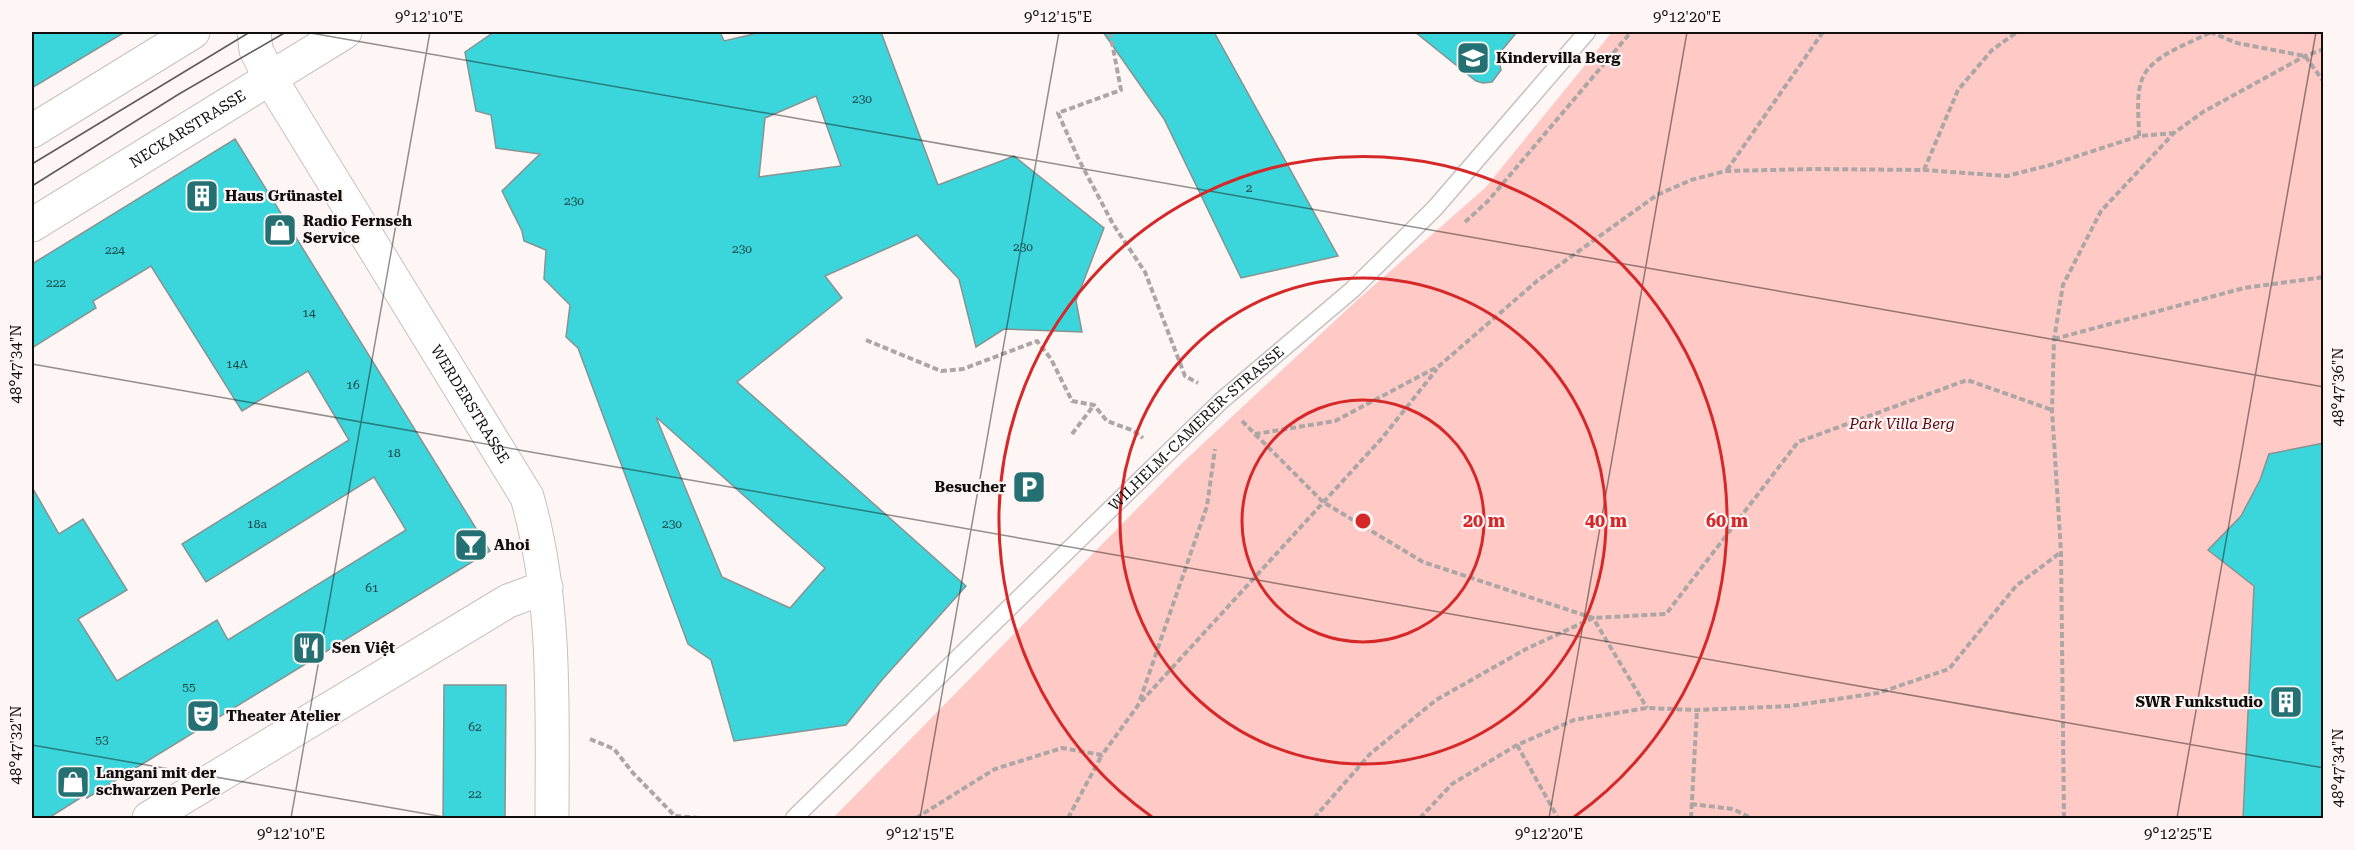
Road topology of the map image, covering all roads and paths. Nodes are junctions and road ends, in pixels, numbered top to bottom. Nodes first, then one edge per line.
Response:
1 (193, 32) edge
2 (254, 32) edge
3 (345, 32) edge
4 (1110, 32) edge
5 (1587, 32) edge
6 (1823, 32) edge
7 (2017, 32) edge
8 (2211, 32) edge
9 (2324, 49) edge
10 (2305, 56) junction
11 (270, 78) junction
12 (2324, 82) edge
13 (32, 131) edge
14 (2174, 133) junction
15 (2139, 136) junction
16 (1924, 170) junction
17 (1726, 171) junction
18 (32, 225) edge
19 (2324, 277) edge
20 (2054, 339) junction
21 (866, 340) dead end
22 (1439, 366) junction
23 (1221, 401) junction
24 (1094, 405) junction
25 (2052, 410) junction
26 (1072, 434) dead end
27 (1255, 434) junction
28 (1165, 455) junction
29 (1323, 502) junction
30 (2061, 552) junction
31 (546, 588) junction
32 (1593, 618) junction
33 (1139, 704) junction
34 (1647, 708) junction
35 (1697, 710) junction
36 (552, 732) junction
37 (1517, 745) junction
38 (1102, 755) junction
39 (1691, 804) junction
40 (149, 819) edge
41 (552, 819) edge
42 (699, 819) edge
43 (794, 819) edge
44 (916, 819) edge
45 (1068, 819) edge
46 (1314, 819) edge
47 (1420, 819) edge
48 (1558, 819) edge
49 (1690, 819) edge
50 (1751, 819) edge
51 (2064, 819) edge

1 - 13 street
2 - 11 street, WERDERSTRASSE
3 - 11 street, NECKARSTRASSE
4 - 23 path
5 - 23 lane, WILHELM-CAMERER-STRASSE
6 - 17 path
7 - 16 path
8 - 10 path
8 - 15 path
9 - 10 path
10 - 12 path
10 - 14 path
11 - 18 street, NECKARSTRASSE
11 - 31 street, WERDERSTRASSE
14 - 15 path
14 - 20 path
15 - 16 path
16 - 17 path
17 - 22 path
19 - 20 path
20 - 25 path
21 - 24 path
22 - 27 path
22 - 29 path
23 - 27 path
23 - 28 lane, WILHELM-CAMERER-STRASSE
23 - 33 path
24 - 26 path
24 - 28 path
25 - 30 path
25 - 32 path
27 - 29 path
28 - 43 lane, WILHELM-CAMERER-STRASSE
29 - 32 path
29 - 33 path
30 - 35 path
30 - 51 path
31 - 36 street, WERDERSTRASSE
31 - 40 street
32 - 34 path
32 - 46 path
33 - 38 path
34 - 35 path
34 - 37 path
35 - 39 path
36 - 41 street, WERDERSTRASSE
36 - 42 path
37 - 47 path
37 - 48 path
38 - 44 path
38 - 45 path
39 - 49 path
39 - 50 path

